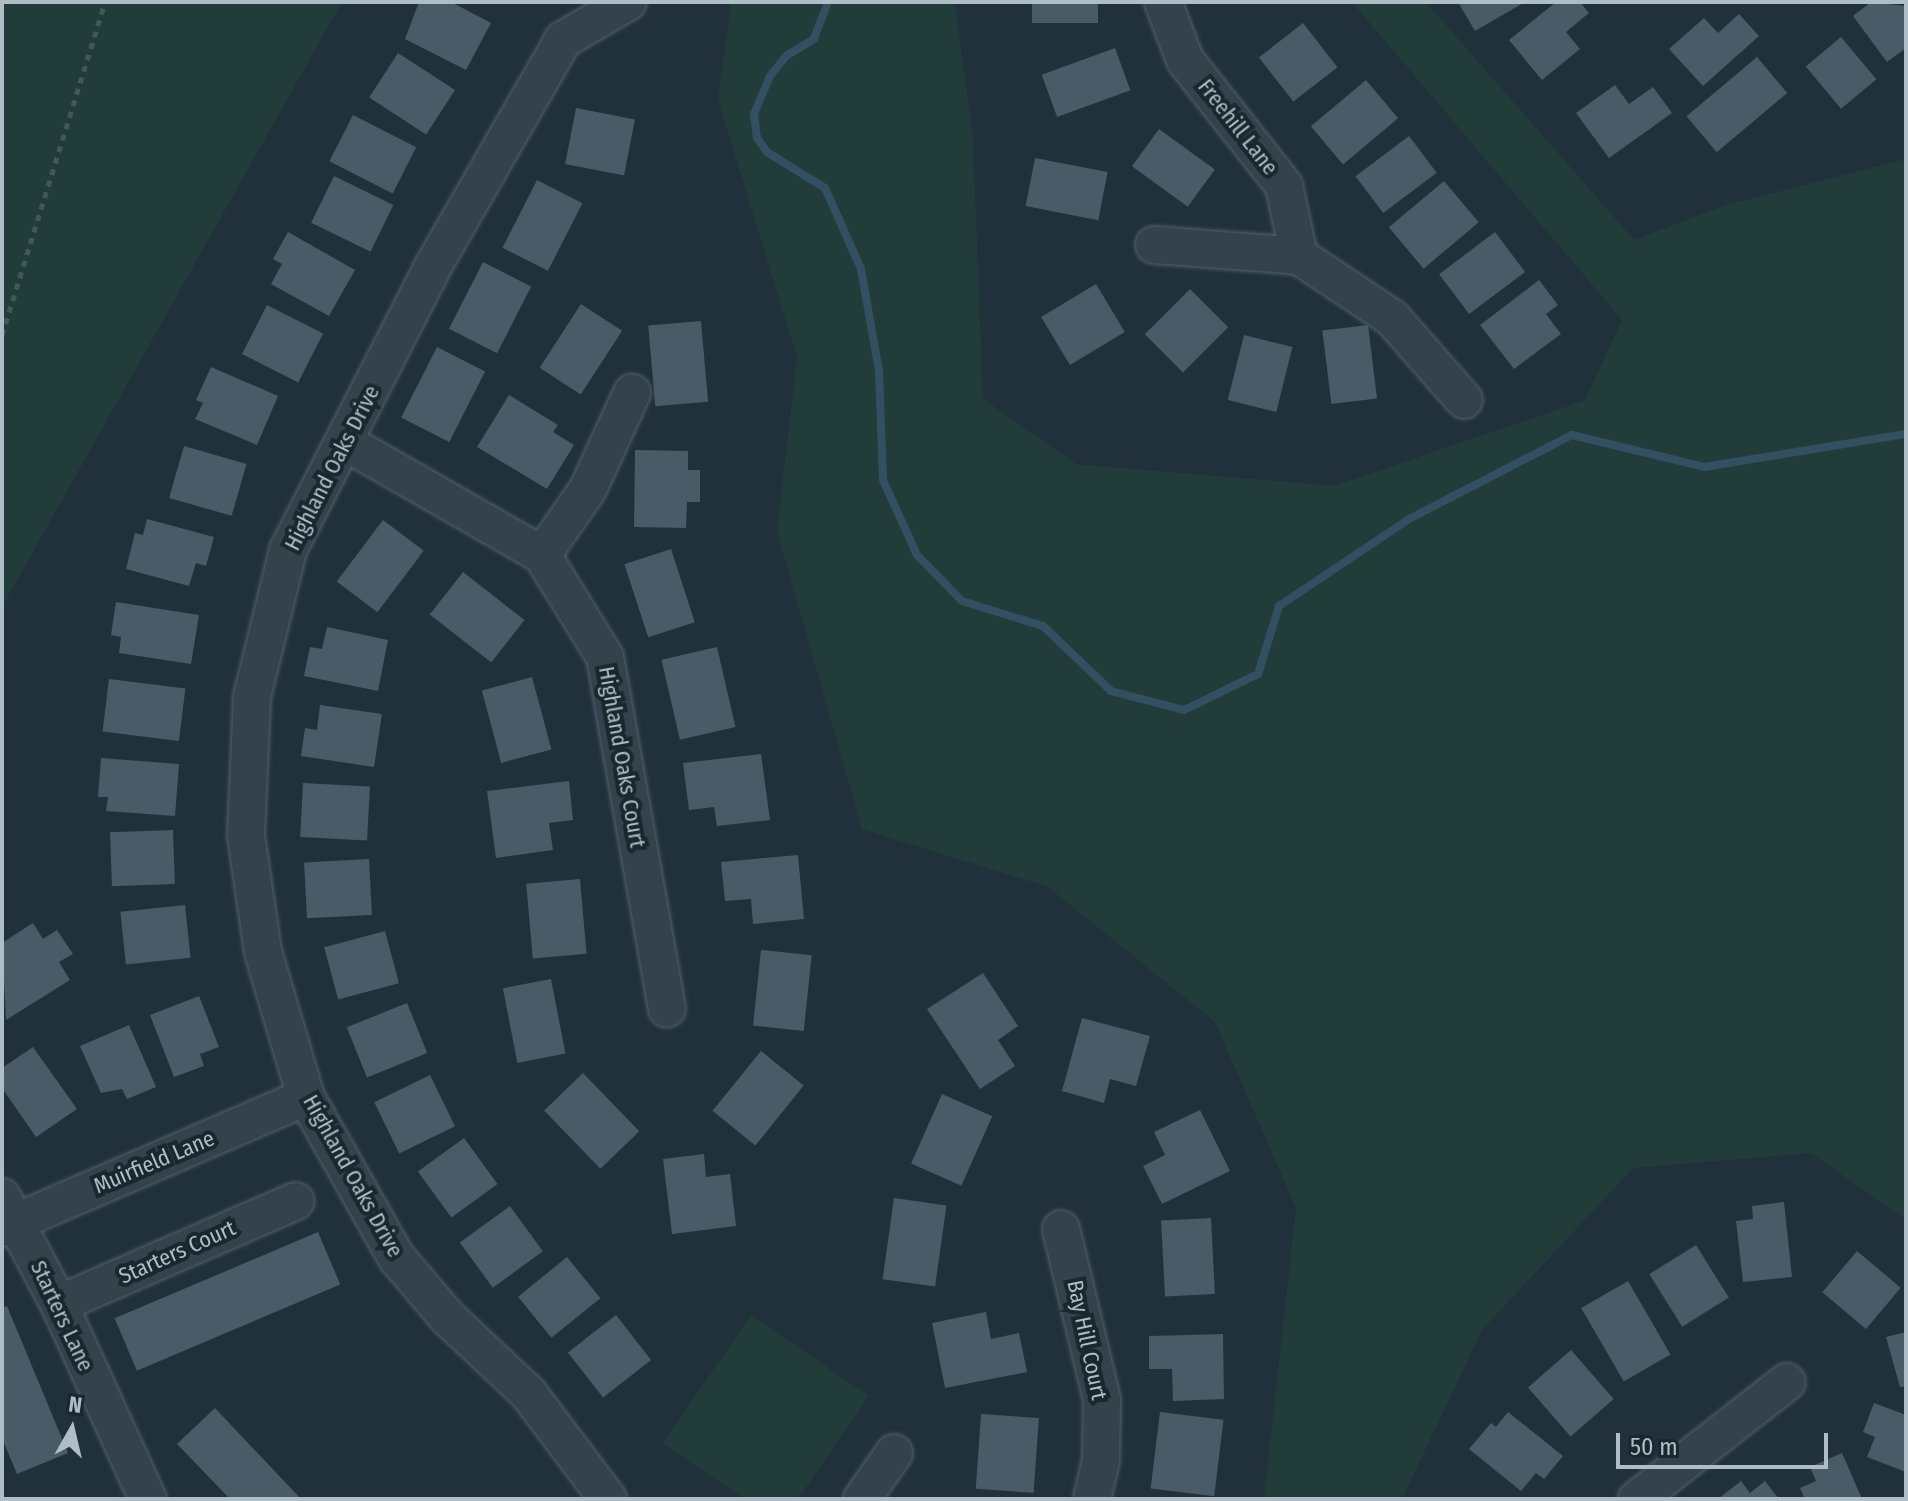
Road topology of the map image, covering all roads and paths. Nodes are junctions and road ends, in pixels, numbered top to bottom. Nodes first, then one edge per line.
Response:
1 (105, 2) edge
2 (1163, 2) edge
3 (628, 4) edge
4 (1154, 245) dead end
5 (1299, 256) junction
6 (2, 335) edge
7 (632, 393) dead end
8 (1464, 400) dead end
9 (345, 442) junction
10 (542, 555) junction
11 (667, 1009) dead end
12 (306, 1097) junction
13 (296, 1201) dead end
14 (7, 1215) edge
15 (1061, 1229) dead end
16 (59, 1304) junction
17 (1787, 1382) dead end
18 (894, 1453) dead end
19 (148, 1499) edge
20 (608, 1499) edge
21 (862, 1499) edge
22 (1092, 1499) edge
23 (1637, 1499) edge

1 - 6 path
2 - 5 street, Freehill Lane
3 - 9 street, Highland Oaks Drive
4 - 5 street
5 - 8 street
7 - 10 street
9 - 10 street, Highland Oaks Court
9 - 12 street, Highland Oaks Drive
10 - 11 street, Highland Oaks Court
12 - 14 street, Muirfield Lane
12 - 20 street, Highland Oaks Drive
13 - 16 street, Starters Court
14 - 16 street, Starters Lane
15 - 22 street, Bay Hill Court
16 - 19 street, Starters Lane
17 - 23 street
18 - 21 street

